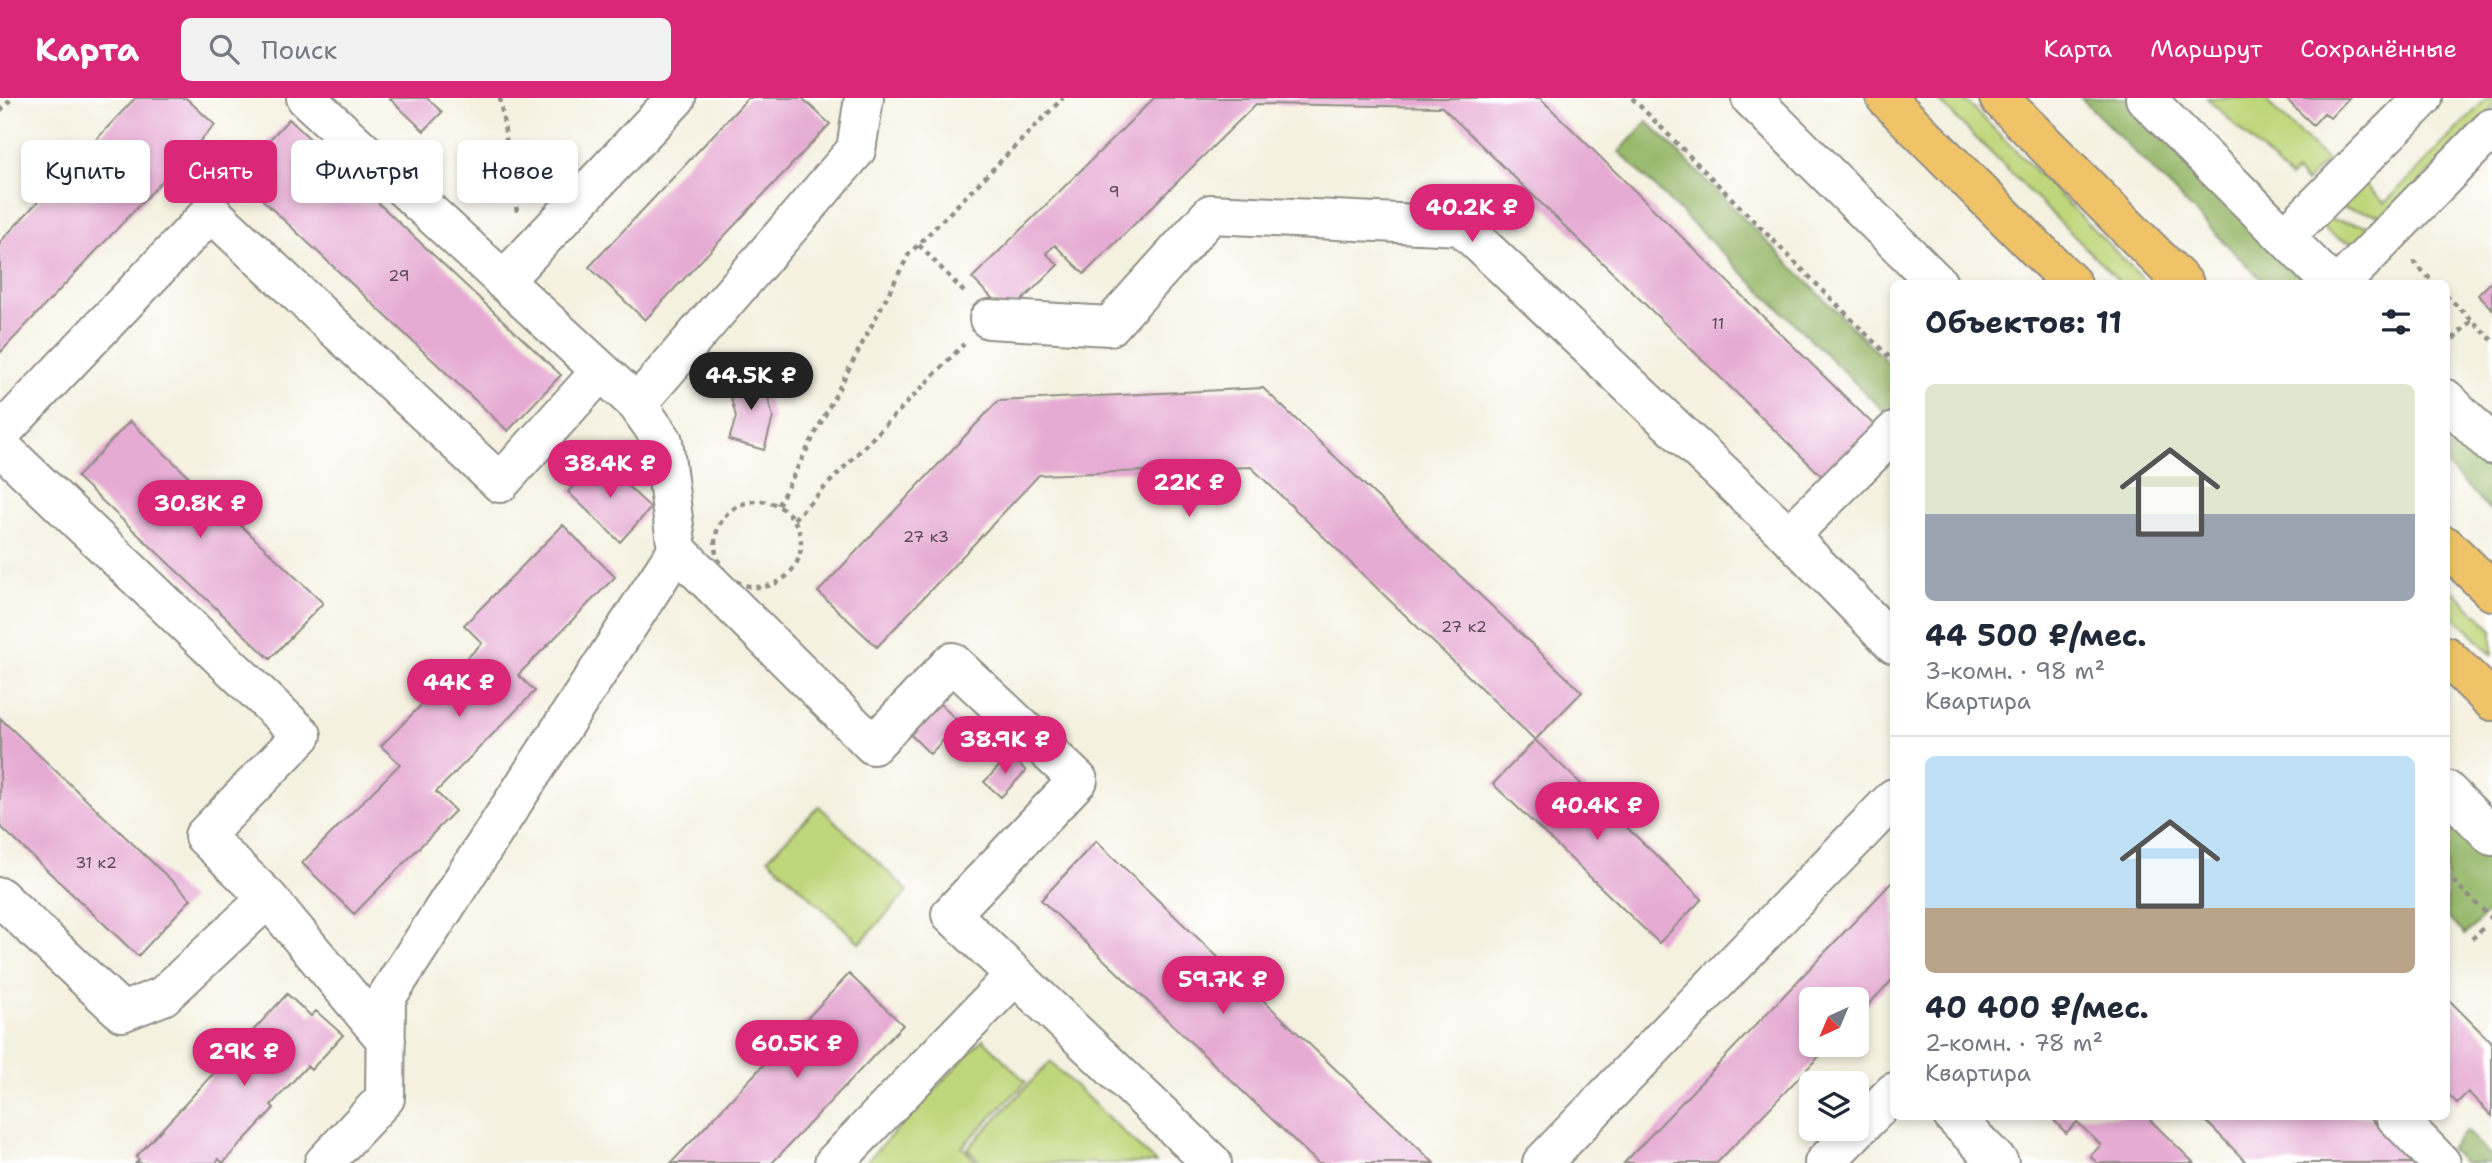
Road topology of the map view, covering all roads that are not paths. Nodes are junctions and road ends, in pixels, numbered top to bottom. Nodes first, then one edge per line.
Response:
1 (306, 98) edge
2 (676, 98) edge
3 (864, 98) edge
4 (1751, 98) edge
5 (1886, 98) edge
6 (1999, 98) edge
7 (2146, 98) edge
8 (2423, 98) edge
9 (2492, 128) edge
10 (2285, 237) junction
11 (514, 270) junction
12 (1934, 280) edge
13 (2068, 280) edge
14 (2181, 280) edge
15 (2328, 280) edge
16 (2344, 280) edge
17 (989, 319) road end
18 (600, 372) junction
19 (2450, 403) edge
20 (636, 404) junction
21 (0, 434) edge
22 (1890, 436) edge
23 (2492, 445) edge
24 (0, 446) edge
25 (1789, 536) junction
26 (2450, 549) edge
27 (677, 550) junction
28 (2492, 591) edge
29 (1890, 640) edge
30 (2450, 660) edge
31 (2492, 701) edge
32 (2450, 794) edge
33 (1890, 801) edge
34 (2492, 836) edge
35 (0, 897) edge
36 (268, 898) junction
37 (1014, 976) junction
38 (386, 1040) junction
39 (1890, 1096) edge
40 (1957, 1120) edge
41 (2399, 1120) edge
42 (324, 1163) edge
43 (834, 1163) edge
44 (1212, 1163) edge
45 (1542, 1163) edge
46 (1824, 1163) edge
47 (1999, 1163) edge
48 (2441, 1163) edge

1 - 11 lane
2 - 11 lane
3 - 20 lane
4 - 12 lane
5 - 13 main road
6 - 14 main road
7 - 10 lane
8 - 10 lane
9 - 16 lane
10 - 15 lane
11 - 18 lane
17 - 25 lane
18 - 20 lane
18 - 21 lane
19 - 23 lane
20 - 27 lane
22 - 25 lane
24 - 36 lane
25 - 29 lane
26 - 28 main road
27 - 37 lane
27 - 38 lane
30 - 31 main road
32 - 34 lane
33 - 45 lane
35 - 36 lane
36 - 38 lane
37 - 43 lane
37 - 44 lane
38 - 42 lane
39 - 46 lane
40 - 47 lane
41 - 48 lane

